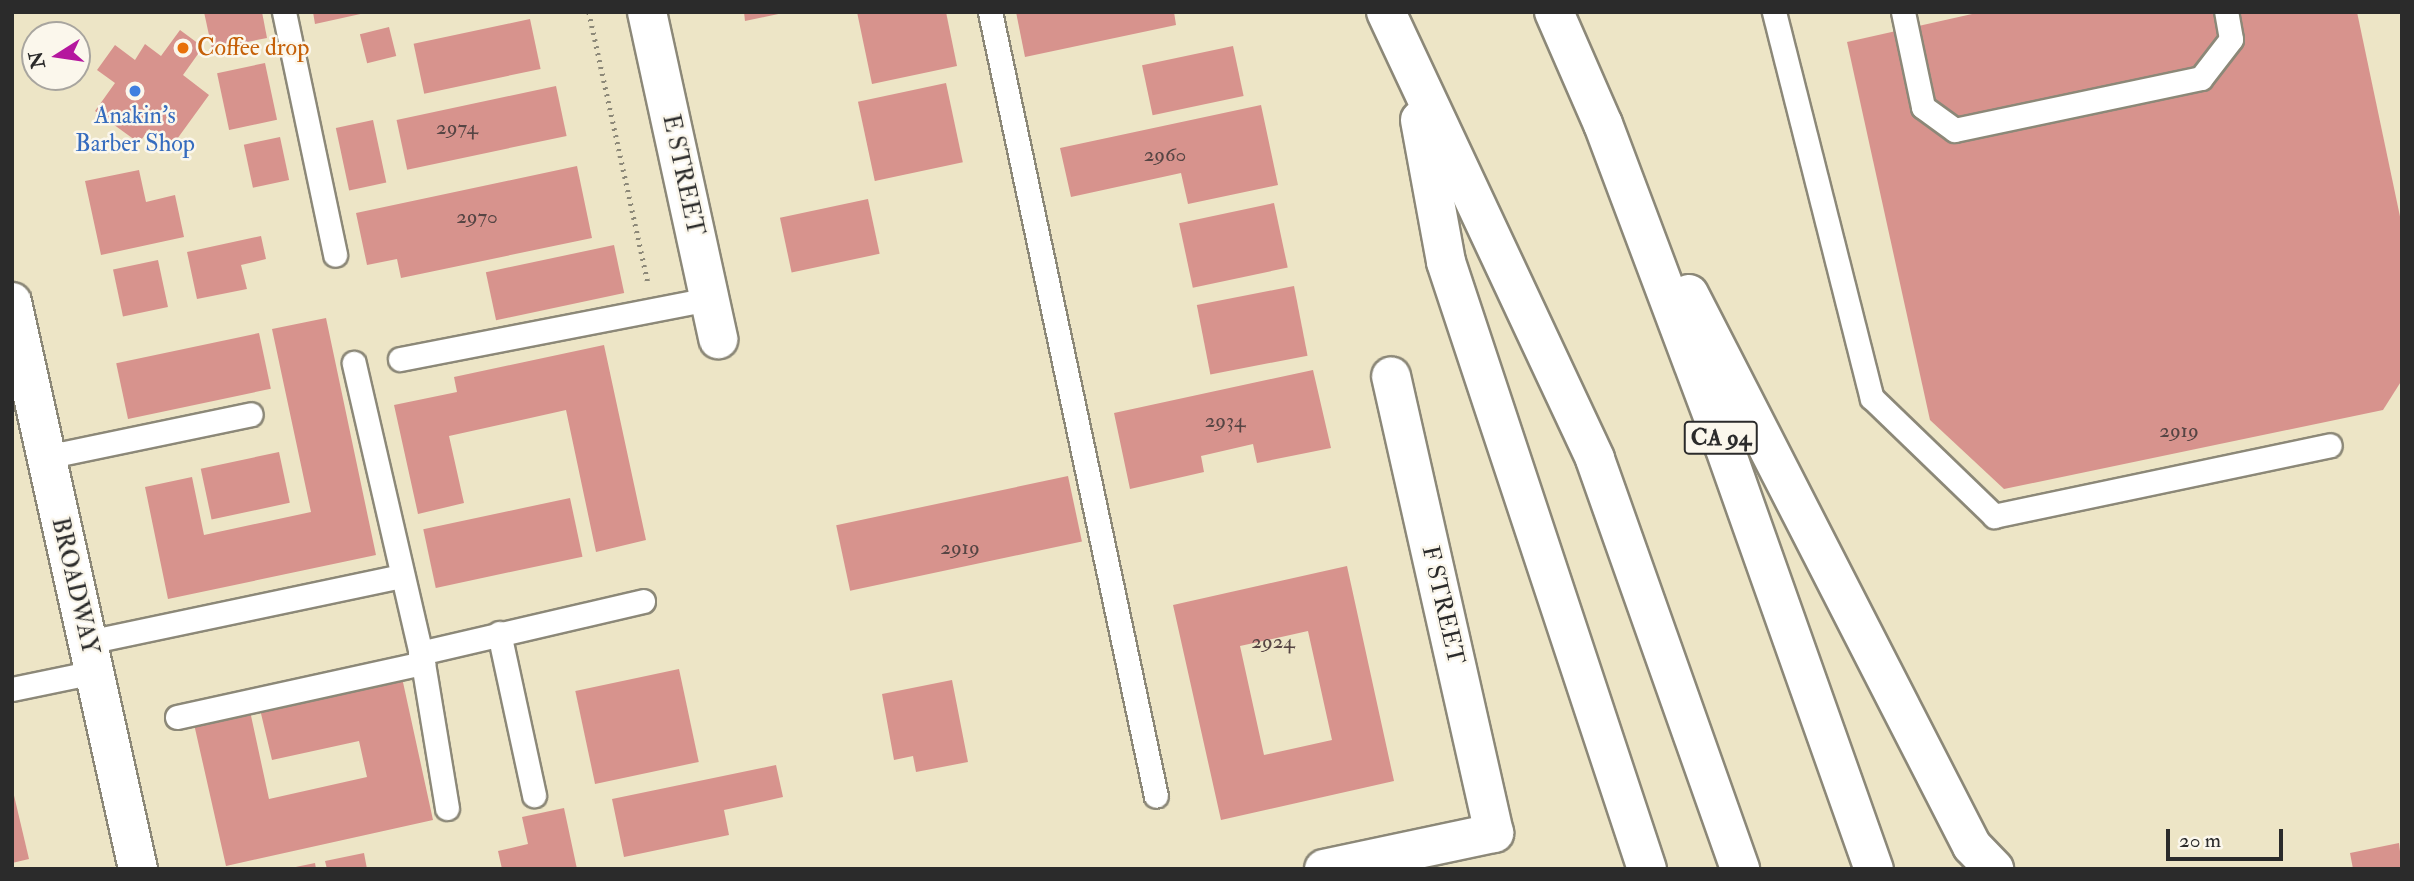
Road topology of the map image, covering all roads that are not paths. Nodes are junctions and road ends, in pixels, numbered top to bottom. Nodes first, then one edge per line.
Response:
1 (284, 12) edge
2 (647, 12) edge
3 (990, 12) edge
4 (1386, 12) edge
5 (1554, 12) edge
6 (1774, 12) edge
7 (1903, 12) edge
8 (2226, 12) edge
9 (1411, 70) junction
10 (1603, 124) junction
11 (335, 255) dead end
12 (709, 299) junction
13 (12, 302) edge
14 (718, 339) dead end
15 (400, 359) dead end
16 (354, 363) dead end
17 (1391, 376) dead end
18 (251, 414) dead end
19 (2330, 446) dead end
20 (46, 457) junction
21 (400, 576) junction
22 (643, 601) dead end
23 (499, 633) junction
24 (91, 657) junction
25 (421, 658) junction
26 (12, 689) edge
27 (177, 717) dead end
28 (534, 795) dead end
29 (1156, 796) dead end
30 (447, 808) dead end
31 (138, 869) edge
32 (1324, 869) edge
33 (1647, 869) edge
34 (1740, 869) edge
35 (1874, 869) edge
36 (1994, 869) edge

1 - 11 lane
2 - 12 main road, E STREET
3 - 29 lane
4 - 9 main road
5 - 10 main road, CA 94
6 - 19 lane
7 - 8 lane
9 - 33 main road
9 - 34 main road
10 - 35 main road, CA 94
10 - 36 main road
12 - 14 main road, E STREET
12 - 15 lane
13 - 20 main road, BROADWAY
16 - 21 lane
17 - 32 main road, F STREET
18 - 20 lane
20 - 24 main road, BROADWAY
21 - 24 lane
21 - 25 lane
22 - 23 lane
23 - 25 lane
23 - 28 lane
24 - 26 lane
24 - 31 main road, BROADWAY
25 - 27 lane
25 - 30 lane

